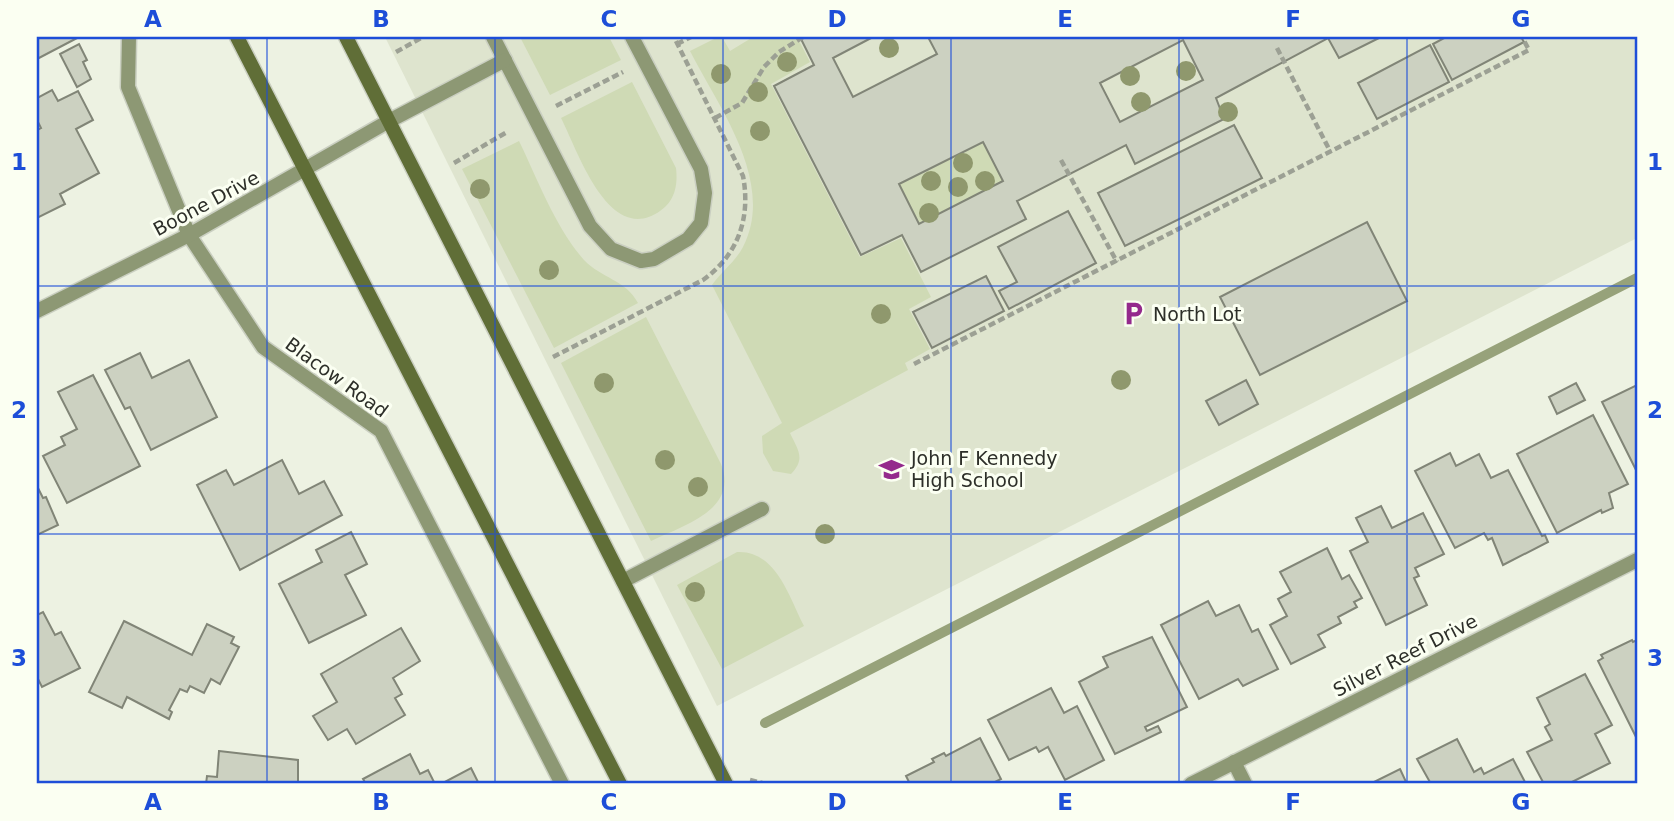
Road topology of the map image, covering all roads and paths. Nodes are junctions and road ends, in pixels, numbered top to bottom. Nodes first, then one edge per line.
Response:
1 (129, 37) edge
2 (237, 37) edge
3 (346, 37) edge
4 (423, 37) edge
5 (493, 37) edge
6 (632, 37) edge
7 (691, 37) edge
8 (803, 37) edge
9 (1522, 37) edge
10 (677, 44) dead end
11 (1277, 48) dead end
12 (396, 52) dead end
13 (505, 60) junction
14 (625, 71) dead end
15 (555, 106) dead end
16 (715, 118) dead end
17 (389, 121) junction
18 (507, 132) dead end
19 (1330, 151) junction
20 (1061, 160) dead end
21 (454, 163) dead end
22 (304, 171) junction
23 (189, 235) junction
24 (1117, 262) junction
25 (37, 311) edge
26 (914, 364) dead end
27 (762, 509) dead end
28 (1637, 560) edge
29 (623, 581) junction
30 (1234, 762) junction
31 (562, 784) edge
32 (620, 784) edge
33 (726, 784) edge
34 (1191, 784) edge
35 (1245, 784) edge

1 - 23 street, Blacow Road
2 - 22 main road, Blacow Road
3 - 17 main road
4 - 12 path
5 - 13 street
6 - 13 street
7 - 10 path
8 - 16 path
9 - 19 path
11 - 19 path
13 - 17 street, Boone Drive
14 - 15 path
17 - 22 street, Boone Drive
17 - 29 main road
18 - 21 path
19 - 24 path
20 - 24 path
22 - 23 street, Boone Drive
22 - 32 main road, Blacow Road
23 - 25 street, Boone Drive
23 - 31 street, Blacow Road
24 - 26 path
27 - 29 street
28 - 30 street, Silver Reef Drive
29 - 33 main road
30 - 34 street, Silver Reef Drive
30 - 35 street

